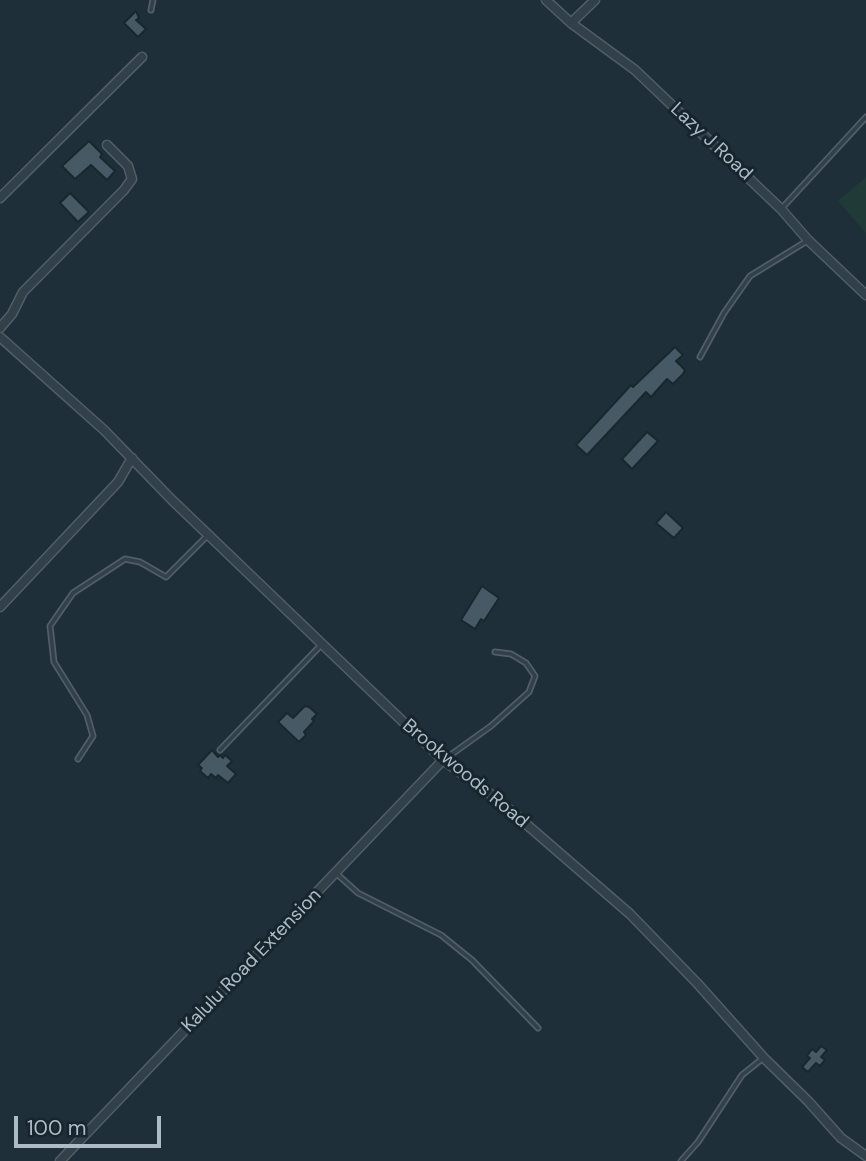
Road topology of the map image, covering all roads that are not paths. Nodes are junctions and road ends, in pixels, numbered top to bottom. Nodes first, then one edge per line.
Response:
1 (153, 0) edge
2 (546, 0) edge
3 (594, 0) edge
4 (150, 10) dead end
5 (571, 23) junction
6 (142, 57) dead end
7 (866, 117) edge
8 (107, 145) dead end
9 (0, 198) edge
10 (781, 209) junction
11 (808, 240) junction
12 (866, 295) edge
13 (0, 328) edge
14 (0, 337) edge
15 (699, 356) dead end
16 (132, 458) junction
17 (208, 535) junction
18 (0, 607) edge
19 (321, 644) junction
20 (495, 652) dead end
21 (220, 750) dead end
22 (78, 759) dead end
23 (443, 760) junction
24 (336, 872) junction
25 (538, 1028) dead end
26 (764, 1058) junction
27 (866, 1156) edge
28 (60, 1161) edge
29 (681, 1161) edge

1 - 4 lane
2 - 5 street, Lazy J Road
3 - 5 street
5 - 10 street, Lazy J Road
6 - 9 street
7 - 10 lane
8 - 13 street
10 - 11 street, Lazy J Road
11 - 12 street, Lazy J Road
11 - 15 lane
14 - 16 street, Brookwoods Road
16 - 17 street, Brookwoods Road
16 - 18 street
17 - 19 street, Brookwoods Road
17 - 22 lane
19 - 21 lane
19 - 23 street, Brookwoods Road
20 - 23 lane
23 - 24 street, Kalulu Road Extension
23 - 26 street, Brookwoods Road
24 - 25 lane
24 - 28 street, Kalulu Road Extension
26 - 27 street, Brookwoods Road
26 - 29 lane

